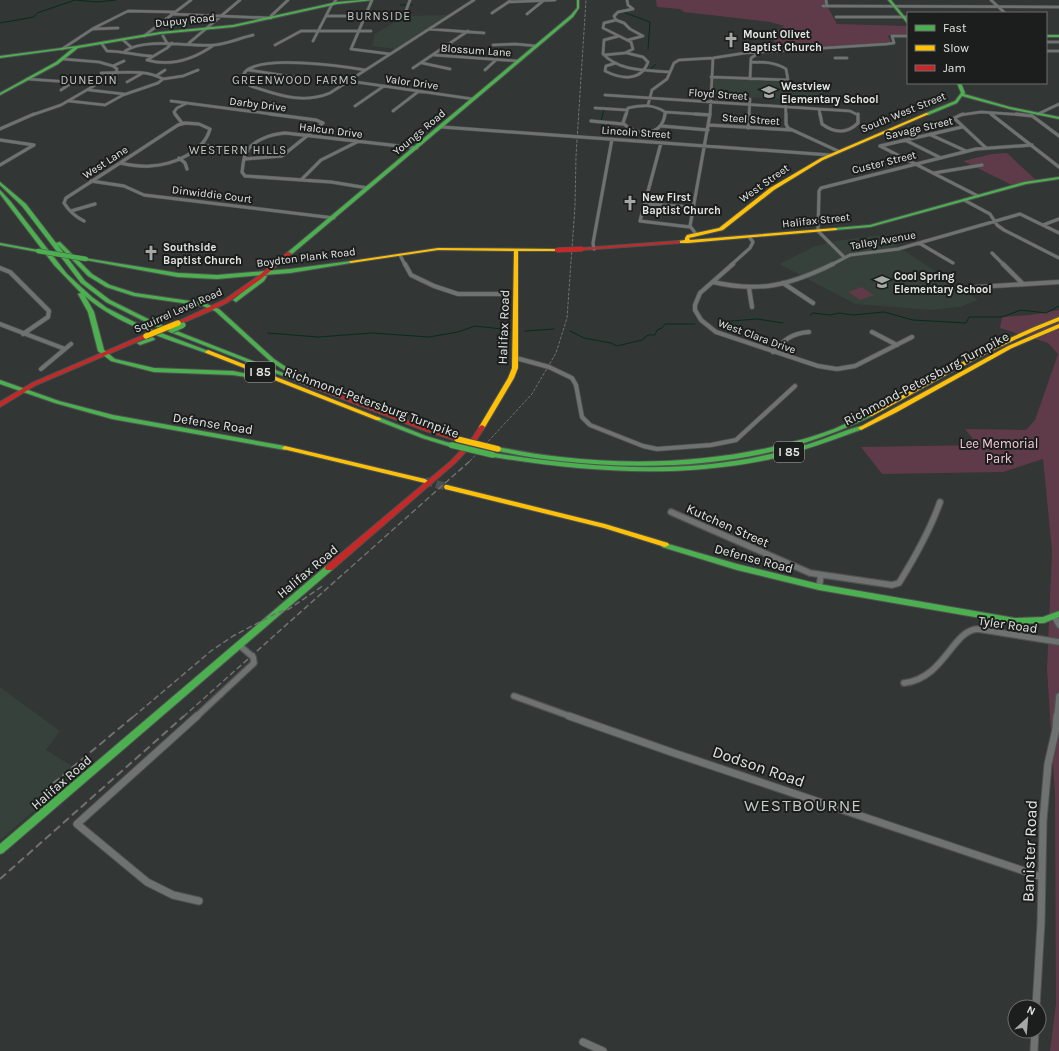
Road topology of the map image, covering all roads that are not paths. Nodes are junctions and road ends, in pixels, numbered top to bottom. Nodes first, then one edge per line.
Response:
1 (191, 0) edge
2 (240, 0) edge
3 (288, 0) edge
4 (362, 0) edge
5 (372, 0) edge
6 (410, 0) edge
7 (474, 0) edge
8 (511, 0) edge
9 (544, 0) edge
10 (555, 0) edge
11 (578, 0) edge
12 (627, 0) edge
13 (826, 0) edge
14 (889, 0) edge
15 (991, 0) edge
16 (335, 2) edge
17 (508, 2) junction
18 (824, 6) dead end
19 (827, 6) junction
20 (894, 6) junction
21 (998, 7) junction
22 (1059, 7) edge
23 (175, 12) junction
24 (1004, 12) edge
25 (492, 13) dead end
26 (171, 14) junction
27 (527, 14) dead end
28 (220, 16) junction
29 (326, 16) junction
30 (365, 16) junction
31 (836, 17) dead end
32 (271, 18) junction
33 (906, 19) edge
34 (616, 20) junction
35 (118, 28) dead end
36 (92, 29) junction
37 (429, 29) junction
38 (204, 30) junction
39 (318, 31) junction
40 (358, 31) junction
41 (371, 31) dead end
42 (468, 31) junction
43 (484, 33) dead end
44 (253, 35) dead end
45 (144, 36) junction
46 (164, 36) dead end
47 (619, 36) junction
48 (907, 36) edge
49 (1047, 36) edge
50 (1059, 36) edge
51 (123, 40) junction
52 (628, 40) junction
53 (313, 41) dead end
54 (1047, 42) edge
55 (1059, 42) edge
56 (167, 43) junction
57 (172, 43) junction
58 (189, 43) junction
59 (102, 44) junction
60 (214, 45) junction
61 (275, 45) dead end
62 (493, 45) dead end
63 (537, 46) junction
64 (77, 47) junction
65 (131, 47) junction
66 (62, 50) junction
67 (125, 51) junction
68 (1047, 51) edge
69 (1059, 51) edge
70 (762, 52) junction
71 (627, 53) junction
72 (391, 54) junction
73 (733, 54) junction
74 (434, 55) junction
75 (604, 55) junction
76 (152, 56) junction
77 (0, 57) edge
78 (713, 58) junction
79 (751, 58) junction
80 (835, 58) dead end
81 (847, 58) dead end
82 (63, 59) junction
83 (497, 59) junction
84 (699, 59) junction
85 (518, 61) junction
86 (124, 62) dead end
87 (751, 62) junction
88 (422, 63) junction
89 (616, 63) junction
90 (712, 64) junction
91 (113, 66) junction
92 (413, 68) dead end
93 (450, 69) dead end
94 (165, 70) dead end
95 (198, 70) dead end
96 (248, 70) junction
97 (366, 70) junction
98 (485, 70) dead end
99 (644, 70) junction
100 (670, 72) junction
101 (101, 73) dead end
102 (116, 73) junction
103 (141, 74) junction
104 (156, 76) junction
105 (711, 77) junction
106 (27, 79) junction
107 (163, 79) junction
108 (306, 79) dead end
109 (750, 79) junction
110 (349, 81) junction
111 (73, 82) junction
112 (127, 82) dead end
113 (100, 84) junction
114 (960, 84) edge
115 (384, 86) junction
116 (61, 90) dead end
117 (88, 90) junction
118 (419, 91) junction
119 (0, 94) edge
120 (125, 94) junction
121 (962, 95) junction
122 (605, 96) dead end
123 (650, 98) junction
124 (750, 98) dead end
125 (473, 99) junction
126 (785, 100) dead end
127 (69, 101) junction
128 (171, 101) dead end
129 (712, 102) junction
130 (186, 104) junction
131 (749, 104) junction
132 (1059, 104) edge
133 (648, 105) junction
134 (355, 106) dead end
135 (785, 106) junction
136 (1055, 106) junction
137 (594, 108) dead end
138 (819, 108) junction
139 (1059, 108) edge
140 (627, 110) junction
141 (393, 111) dead end
142 (665, 112) junction
143 (989, 113) junction
144 (1033, 114) junction
145 (710, 115) junction
146 (1059, 118) edge
147 (591, 122) dead end
148 (182, 123) junction
149 (623, 124) junction
150 (709, 125) junction
151 (662, 126) junction
152 (442, 127) junction
153 (962, 127) junction
154 (0, 128) edge
155 (748, 128) junction
156 (708, 130) junction
157 (792, 130) junction
158 (642, 132) junction
159 (930, 134) junction
160 (309, 136) junction
161 (1059, 136) edge
162 (612, 139) junction
163 (0, 140) edge
164 (905, 140) junction
165 (639, 141) junction
166 (357, 142) junction
167 (661, 143) junction
168 (202, 145) junction
169 (1032, 145) junction
170 (706, 146) junction
171 (417, 148) junction
172 (986, 148) junction
173 (248, 151) junction
174 (838, 151) junction
175 (966, 151) junction
176 (830, 155) junction
177 (179, 158) junction
178 (941, 158) junction
179 (245, 160) junction
180 (119, 163) junction
181 (915, 164) junction
182 (0, 165) edge
183 (982, 165) dead end
184 (1059, 167) edge
185 (187, 169) dead end
186 (934, 174) junction
187 (1059, 178) edge
188 (301, 180) junction
189 (91, 181) junction
190 (0, 183) edge
191 (368, 188) junction
192 (0, 191) edge
193 (978, 196) junction
194 (964, 200) junction
195 (95, 204) dead end
196 (645, 204) junction
197 (693, 207) junction
198 (71, 211) junction
199 (334, 218) junction
200 (1059, 220) edge
201 (84, 221) dead end
202 (995, 221) junction
203 (40, 225) junction
204 (1043, 225) junction
205 (690, 226) junction
206 (818, 231) junction
207 (1059, 233) edge
208 (696, 234) junction
209 (750, 238) junction
210 (688, 242) junction
211 (919, 243) junction
212 (0, 244) edge
213 (516, 249) junction
214 (594, 249) junction
215 (570, 250) joint
216 (992, 253) dead end
217 (400, 255) junction
218 (844, 257) junction
219 (1059, 258) edge
220 (953, 263) dead end
221 (276, 265) junction
222 (0, 268) edge
223 (290, 272) junction
224 (265, 274) junction
225 (713, 282) junction
226 (1059, 282) edge
227 (783, 283) junction
228 (1023, 284) junction
229 (76, 287) junction
230 (977, 287) dead end
231 (748, 288) junction
232 (504, 294) dead end
233 (813, 303) dead end
234 (752, 307) dead end
235 (215, 309) junction
236 (1059, 319) edge
237 (0, 324) edge
238 (1059, 326) edge
239 (809, 332) dead end
240 (872, 332) dead end
241 (23, 334) junction
242 (912, 337) dead end
243 (71, 344) dead end
244 (897, 345) junction
245 (65, 349) junction
246 (773, 352) junction
247 (106, 356) junction
248 (516, 358) junction
249 (40, 369) dead end
250 (0, 382) edge
251 (295, 386) junction
252 (795, 386) dead end
253 (325, 389) junction
254 (24, 391) junction
255 (0, 405) edge
256 (496, 452) junction
257 (425, 481) tunnel mouth
258 (447, 487) tunnel mouth
259 (940, 502) dead end
260 (670, 512) dead end
261 (821, 576) junction
262 (819, 587) junction
263 (1057, 615) edge
264 (1059, 625) edge
265 (1059, 642) edge
266 (239, 646) junction
267 (904, 683) dead end
268 (514, 696) dead end
269 (1059, 696) edge
270 (0, 850) edge
271 (1042, 877) junction
272 (199, 901) dead end
273 (1036, 999) edge
274 (1035, 1039) edge
275 (583, 1042) dead end
276 (603, 1051) edge
277 (1034, 1051) edge

1 - 23 street
2 - 28 street
3 - 32 street
4 - 5 main road, Dupuy Road
4 - 16 main road, Dupuy Road
5 - 30 street
6 - 30 street
7 - 37 street
8 - 17 street
9 - 10 street
9 - 17 street
9 - 27 street
11 - 63 main road, Youngs Road
12 - 34 street
13 - 19 street
14 - 20 main road
15 - 21 street
16 - 29 street
16 - 32 main road, Dupuy Road
17 - 25 street
18 - 19 street
19 - 20 street
20 - 21 street
20 - 33 main road
21 - 22 street
21 - 24 street
23 - 26 street
23 - 36 street
26 - 28 street
26 - 45 street
28 - 32 street
28 - 38 street
29 - 30 street
29 - 39 street
30 - 40 street
31 - 33 street
32 - 38 main road, Dupuy Road
34 - 47 street
34 - 52 street
35 - 36 street
36 - 66 street
37 - 42 street
37 - 72 street
38 - 45 main road, Dupuy Road
38 - 58 street
39 - 40 street
39 - 53 street
39 - 61 street
40 - 41 street
40 - 72 street
42 - 43 street
42 - 74 street
44 - 60 street
45 - 51 main road, Dupuy Road
46 - 56 street
47 - 52 street
47 - 75 street
48 - 70 street
49 - 50 main road
51 - 59 main road, Dupuy Road
51 - 65 street
52 - 71 street
54 - 55 street
56 - 57 street
56 - 65 street
57 - 58 street
57 - 76 street
58 - 60 street
59 - 64 main road, Dupuy Road
59 - 67 street
60 - 76 street
62 - 63 street
63 - 85 main road, Youngs Road
64 - 66 main road, Dupuy Road
64 - 82 main road
65 - 67 street
66 - 77 main road, Dupuy Road
67 - 76 street
68 - 69 street
70 - 73 street
70 - 79 street
71 - 75 street
71 - 99 street
72 - 97 street
73 - 78 street
73 - 79 street
74 - 83 street, Blossum Lane
74 - 88 street
75 - 89 street
78 - 84 street
78 - 90 street
79 - 87 street
80 - 81 street
82 - 91 street
82 - 106 main road
83 - 85 street, Blossum Lane
83 - 98 street
84 - 90 street
84 - 100 street
85 - 125 main road, Youngs Road
86 - 91 street
87 - 109 street
87 - 109 street
88 - 92 street
88 - 93 street
89 - 99 street
89 - 99 street
90 - 105 street
91 - 102 street
94 - 104 street
95 - 107 street
96 - 97 street
96 - 108 street
96 - 110 street
97 - 110 street
99 - 100 street
100 - 123 street
101 - 102 street
102 - 103 street
102 - 113 street
103 - 104 street
103 - 112 street
104 - 107 street
105 - 109 street
105 - 129 street
106 - 111 street
106 - 119 main road
107 - 120 street
110 - 115 street, Valor Drive
111 - 113 street
111 - 116 street
113 - 117 street
114 - 121 main road, South West Street
115 - 118 street, Valor Drive
115 - 134 street
117 - 120 street
117 - 127 street
118 - 125 street, Valor Drive
118 - 141 street
120 - 127 street
121 - 144 main road
121 - 174 main road, South West Street
122 - 123 street, Floyd Street
123 - 129 street, Floyd Street
123 - 133 street
124 - 131 street
125 - 152 main road, Youngs Road
126 - 135 street
127 - 154 street
128 - 130 street, Darby Drive
129 - 131 street, Floyd Street
129 - 145 street
130 - 148 street
130 - 160 street, Darby Drive
131 - 135 street, Floyd Street
131 - 155 street
132 - 136 street
133 - 140 street
133 - 142 street
135 - 138 street, Floyd Street
135 - 157 street
136 - 139 street
136 - 144 street
137 - 140 street
138 - 138 street, Floyd Street
140 - 149 street
142 - 145 street
142 - 151 street
143 - 144 street
143 - 153 street
143 - 169 street
144 - 146 main road
144 - 161 street
145 - 150 street
147 - 149 street
148 - 168 street
148 - 180 street, West Lane
149 - 158 street
150 - 155 street, Steel Street
150 - 156 street
151 - 156 street
151 - 158 street
152 - 162 street, Lincoln Street
152 - 171 main road, Youngs Road
153 - 159 street, Savage Street
153 - 172 street
155 - 157 street, Steel Street
156 - 170 street
157 - 174 street
158 - 165 street
159 - 164 street, Savage Street
159 - 175 street
160 - 166 street, Halcun Drive
160 - 173 street, Halcun Drive
160 - 179 street
162 - 165 street, Lincoln Street
162 - 214 street
163 - 182 street
164 - 178 street
164 - 181 street, Savage Street
165 - 167 street, Lincoln Street
166 - 171 street, Halcun Drive
166 - 188 street
167 - 170 street, Lincoln Street
167 - 196 street
168 - 173 street
168 - 177 street
169 - 172 street, Custer Street
169 - 184 street
170 - 176 street, Lincoln Street
170 - 197 street
171 - 191 main road, Youngs Road
172 - 175 street, Custer Street
173 - 179 street
174 - 176 main road, West Street
175 - 178 street, Custer Street
176 - 208 main road, West Street
177 - 180 street
177 - 185 street
178 - 181 street, Custer Street
179 - 188 street
180 - 189 street, West Lane
181 - 186 street
181 - 206 street, Custer Street
183 - 186 street
186 - 193 street
187 - 193 main road, Halifax Street
188 - 191 street
189 - 198 street, West Lane
189 - 199 street, Dinwiddie Court
190 - 203 main road, Richmond-Petersburg Turnpike / I 85
191 - 199 main road, Youngs Road
192 - 229 main road, Richmond-Petersburg Turnpike / I 85
193 - 194 main road, Halifax Street
194 - 202 street
194 - 206 main road, Halifax Street
195 - 198 street
196 - 197 street
196 - 205 street
197 - 205 street
198 - 201 street
199 - 221 main road, Youngs Road
200 - 204 street
202 - 204 street, Talley Avenue
202 - 211 street, Talley Avenue
202 - 219 street
203 - 235 main road
203 - 253 main road, Richmond-Petersburg Turnpike / I 85
204 - 207 street
205 - 208 street
206 - 209 main road, Halifax Street
206 - 218 street
208 - 210 main road
209 - 210 main road, Halifax Street
209 - 225 street, West Clara Drive
210 - 214 main road, Halifax Street
211 - 218 street, Talley Avenue
211 - 220 street
212 - 224 main road, Boydton Plank Road, bridge
213 - 215 main road, Boydton Plank Road, bridge
213 - 217 main road, Boydton Plank Road
213 - 248 main road, Halifax Road
214 - 215 main road, Halifax Street, bridge
216 - 228 street
217 - 223 main road, Boydton Plank Road
217 - 232 street
218 - 227 street, Talley Avenue
221 - 223 main road
221 - 224 main road, Youngs Road
222 - 241 street
223 - 224 main road, Boydton Plank Road
224 - 235 main road, Squirrel Level Road
225 - 231 street, Talley Avenue
225 - 246 street, West Clara Drive
226 - 228 street
227 - 231 street, Talley Avenue
227 - 233 street
228 - 230 street
229 - 247 main road
229 - 251 main road, Richmond-Petersburg Turnpike / I 85
231 - 234 street
235 - 247 main road, Squirrel Level Road, bridge
235 - 253 main road
236 - 256 main road, Richmond-Petersburg Turnpike / I 85
237 - 241 street
238 - 256 main road, Richmond-Petersburg Turnpike / I 85
239 - 246 street
240 - 244 street
241 - 245 street
242 - 244 street, West Clara Drive
243 - 245 street
244 - 246 street, West Clara Drive
245 - 249 street
247 - 251 main road
247 - 254 main road, Squirrel Level Road
248 - 252 street
248 - 266 main road, Halifax Road
250 - 254 main road, Defense Road
251 - 256 main road, Richmond-Petersburg Turnpike / I 85, bridge
253 - 256 main road, Richmond-Petersburg Turnpike / I 85, bridge
254 - 255 main road, Squirrel Level Road
254 - 257 main road, Defense Road
258 - 262 main road, Defense Road
259 - 261 street, Kutchen Street
260 - 261 street, Kutchen Street
261 - 262 street
262 - 263 main road, Defense Road
263 - 264 street
265 - 267 street, Tyler Road
266 - 270 main road, Halifax Road
266 - 272 street
268 - 271 street, Dodson Road
269 - 271 street, Banister Road
271 - 273 street, Banister Road
274 - 277 street
275 - 276 street

